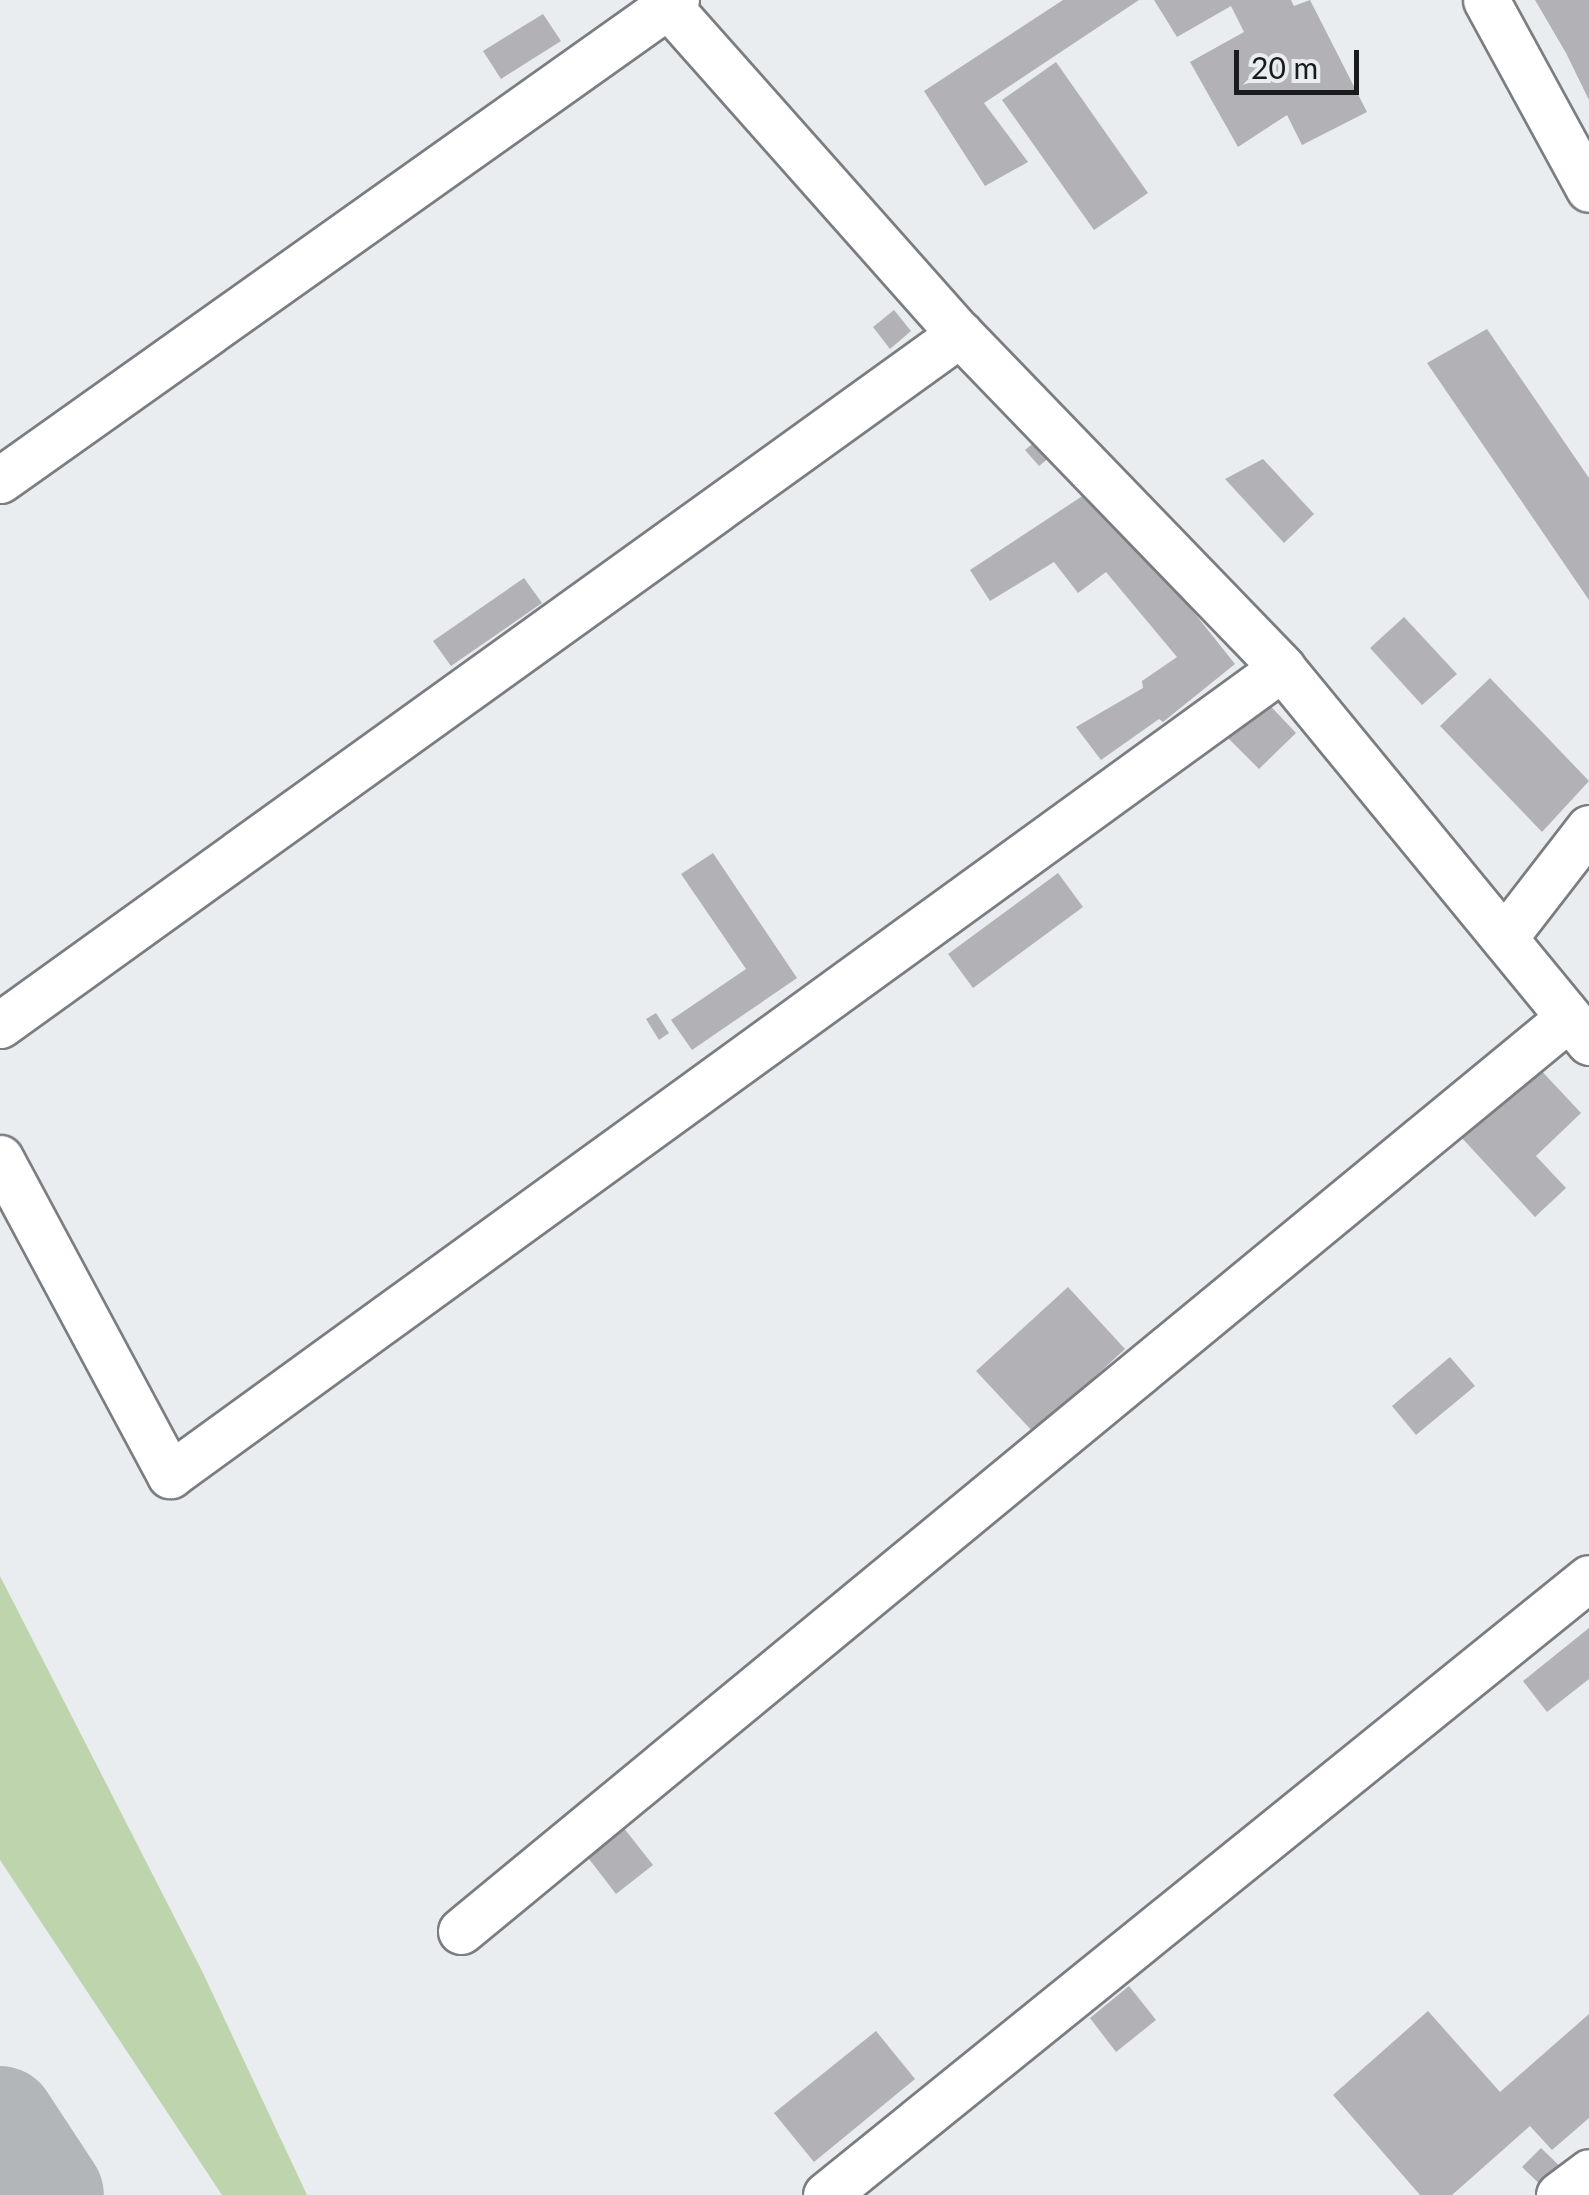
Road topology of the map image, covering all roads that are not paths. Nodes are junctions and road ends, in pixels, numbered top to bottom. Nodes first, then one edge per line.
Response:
1 (1486, 0) edge
2 (669, 2) edge
3 (1589, 189) edge
4 (960, 334) junction
5 (0, 480) edge
6 (1282, 668) junction
7 (1589, 828) edge
8 (1504, 938) junction
9 (0, 1024) edge
10 (1579, 1030) edge
11 (0, 1158) edge
12 (1589, 1578) edge
13 (461, 1931) dead end
14 (1589, 2172) edge
15 (826, 2195) edge
16 (1559, 2195) edge

1 - 3 street
2 - 4 street
2 - 5 street
4 - 6 street
4 - 9 street
6 - 8 street
6 - 11 street
7 - 8 street
8 - 10 street
10 - 13 street
12 - 15 street
14 - 16 street

